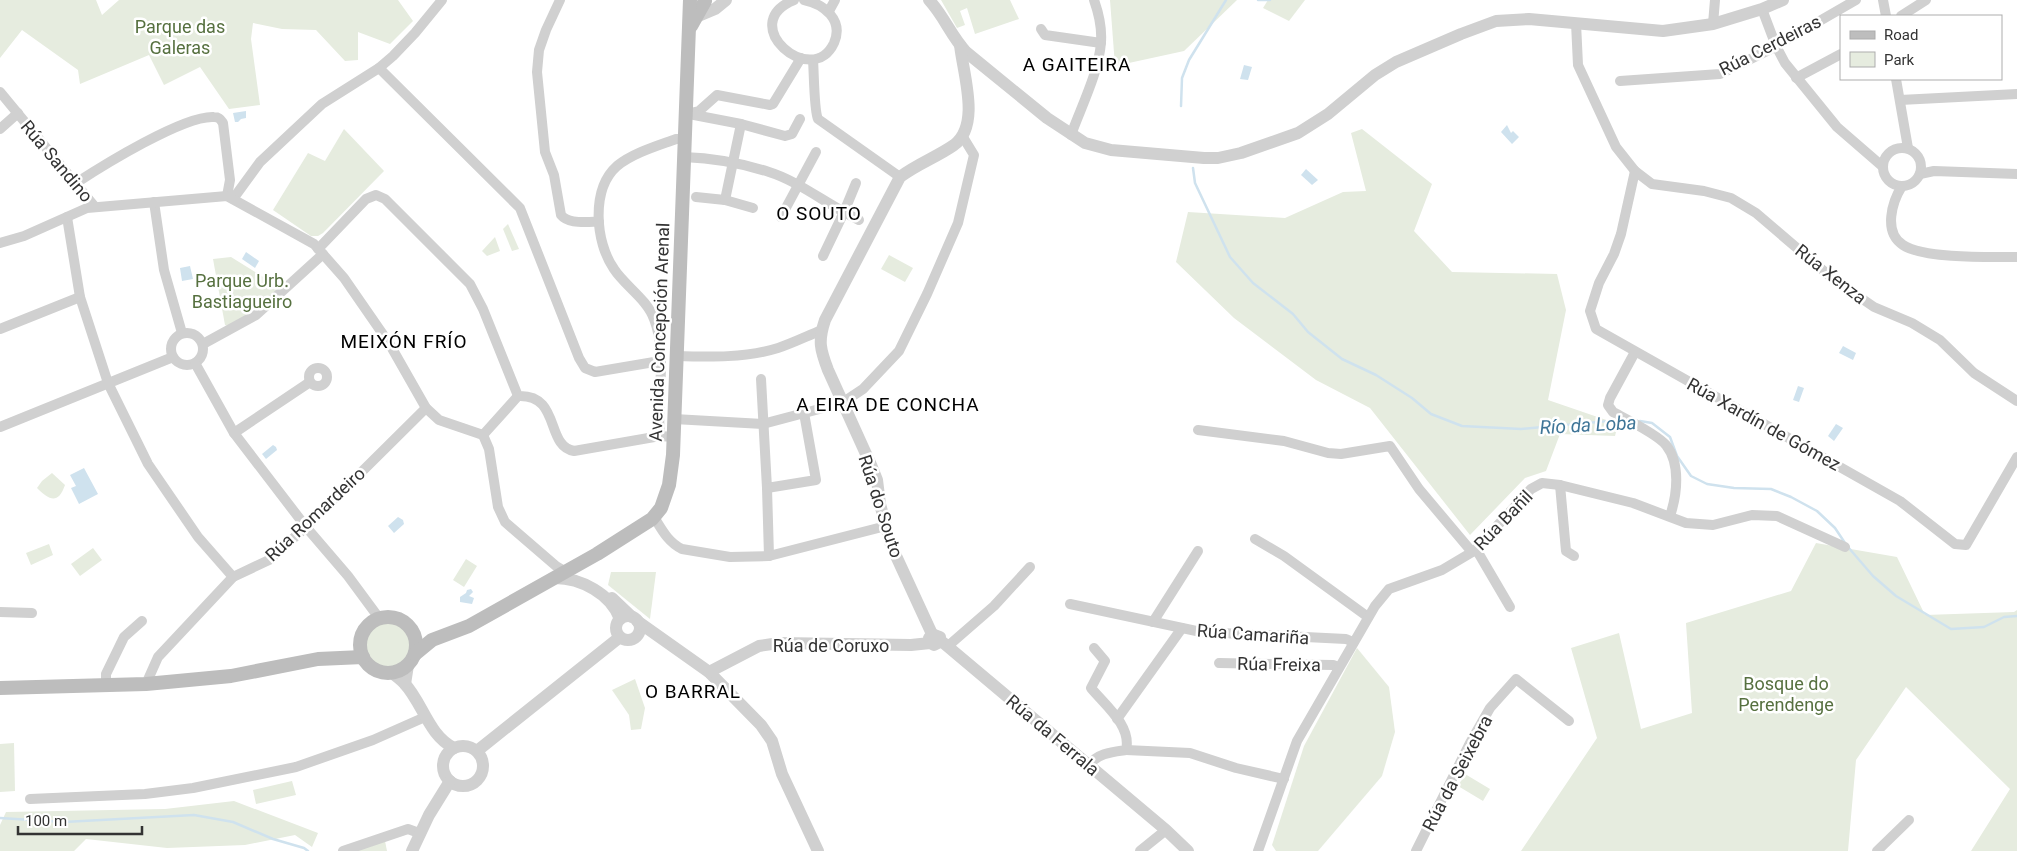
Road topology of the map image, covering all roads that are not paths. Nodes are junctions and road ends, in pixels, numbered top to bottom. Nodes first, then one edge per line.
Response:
1 (442, 0) edge
2 (560, 0) edge
3 (699, 0) edge
4 (726, 0) edge
5 (794, 0) edge
6 (804, 0) edge
7 (835, 0) edge
8 (929, 0) edge
9 (1094, 0) edge
10 (1715, 0) edge
11 (1783, 0) edge
12 (1856, 0) edge
13 (1883, 0) edge
14 (1926, 0) edge
15 (1762, 9) junction
16 (829, 11) junction
17 (1886, 15) edge
18 (1903, 15) edge
19 (693, 23) junction
20 (1576, 23) junction
21 (1713, 24) junction
22 (1041, 29) dead end
23 (1101, 43) junction
24 (960, 45) junction
25 (1776, 46) junction
26 (1840, 55) edge
27 (801, 58) junction
28 (813, 60) junction
29 (379, 68) junction
30 (1796, 78) junction
31 (1896, 80) edge
32 (1620, 82) dead end
33 (0, 92) edge
34 (2015, 94) edge
35 (1900, 100) junction
36 (18, 113) junction
37 (686, 114) junction
38 (800, 119) dead end
39 (741, 124) junction
40 (0, 130) edge
41 (1071, 135) junction
42 (963, 136) junction
43 (685, 139) junction
44 (1903, 148) junction
45 (816, 152) dead end
46 (1871, 154) junction
47 (1886, 155) junction
48 (684, 157) junction
49 (733, 162) junction
50 (1882, 166) junction
51 (1920, 169) junction
52 (1635, 171) junction
53 (2017, 174) edge
54 (900, 177) junction
55 (76, 183) junction
56 (856, 183) dead end
57 (1898, 185) junction
58 (798, 186) junction
59 (696, 197) dead end
60 (230, 198) junction
61 (725, 200) junction
62 (154, 202) junction
63 (95, 207) junction
64 (752, 208) dead end
65 (844, 212) junction
66 (67, 216) junction
67 (781, 217) dead end
68 (859, 220) dead end
69 (599, 222) junction
70 (0, 243) edge
71 (320, 252) junction
72 (823, 256) dead end
73 (2017, 257) edge
74 (80, 297) junction
75 (0, 329) edge
76 (822, 330) junction
77 (182, 333) junction
78 (203, 344) junction
79 (1635, 352) junction
80 (173, 356) junction
81 (676, 356) junction
82 (660, 361) junction
83 (195, 363) junction
84 (761, 379) dead end
85 (310, 382) dead end
86 (108, 383) junction
87 (518, 396) junction
88 (2017, 401) edge
89 (842, 403) junction
90 (426, 408) junction
91 (804, 413) junction
92 (674, 419) junction
93 (762, 424) junction
94 (0, 427) edge
95 (1198, 430) dead end
96 (234, 433) junction
97 (483, 435) junction
98 (667, 437) junction
99 (2017, 457) edge
100 (1560, 485) junction
101 (767, 488) junction
102 (1670, 516) junction
103 (654, 517) junction
104 (886, 526) junction
105 (306, 527) junction
106 (1255, 539) dead end
107 (1845, 546) dead end
108 (1474, 550) junction
109 (1198, 551) dead end
110 (769, 556) junction
111 (1574, 556) dead end
112 (585, 560) junction
113 (1030, 567) dead end
114 (561, 575) junction
115 (233, 577) junction
116 (1070, 604) dead end
117 (1510, 607) dead end
118 (0, 612) edge
119 (32, 613) dead end
120 (1368, 617) junction
121 (379, 618) junction
122 (142, 621) dead end
123 (1153, 622) junction
124 (632, 623) junction
125 (469, 626) junction
126 (1182, 628) junction
127 (363, 632) junction
128 (414, 632) junction
129 (620, 637) junction
130 (938, 641) junction
131 (1353, 642) junction
132 (1094, 648) dead end
133 (363, 657) junction
134 (318, 659) junction
135 (412, 660) junction
136 (1219, 663) dead end
137 (1338, 667) junction
138 (709, 672) junction
139 (392, 673) junction
140 (146, 684) junction
141 (405, 684) junction
142 (106, 686) junction
143 (0, 688) edge
144 (425, 717) junction
145 (1117, 719) junction
146 (1570, 720) dead end
147 (448, 749) junction
148 (1126, 750) junction
149 (477, 751) junction
150 (1089, 765) junction
151 (1284, 779) junction
152 (450, 781) junction
153 (30, 799) dead end
154 (1909, 820) dead end
155 (1166, 830) junction
156 (419, 833) junction
157 (343, 851) edge
158 (412, 851) edge
159 (818, 851) edge
160 (1140, 851) edge
161 (1188, 851) edge
162 (1258, 851) edge
163 (1416, 851) edge
164 (1877, 851) edge

1 - 29 street
2 - 69 street
3 - 19 main road, Avenida Concepción Arenal
4 - 19 street
5 - 27 street
6 - 16 street
7 - 16 street
8 - 24 street
9 - 23 street
10 - 21 street
11 - 15 street
12 - 25 street, Rúa Cerdeiras
13 - 17 street
14 - 18 street
15 - 21 street
15 - 25 street
16 - 28 street
19 - 37 main road, Avenida Concepción Arenal
20 - 21 street
20 - 41 street
20 - 52 street, Rúa Xenza
22 - 23 street
23 - 41 street
24 - 41 street
24 - 42 street
25 - 30 street
25 - 32 street, Rúa Cerdeiras
26 - 30 street
27 - 28 street
27 - 37 street
28 - 54 street
29 - 60 street
29 - 82 street
30 - 46 street
31 - 35 street
33 - 36 street, Rúa Sandino
34 - 35 street
35 - 44 street
36 - 40 street
36 - 55 street, Rúa Sandino
37 - 39 street
37 - 43 main road, Avenida Concepción Arenal
38 - 39 street
39 - 49 street
42 - 54 street, Rúa do Souto
42 - 89 street
43 - 48 main road, Avenida Concepción Arenal
43 - 69 street
44 - 47 street
44 - 51 street
45 - 58 street
46 - 47 street
46 - 50 street
47 - 50 street
48 - 49 street
48 - 81 main road, Avenida Concepción Arenal
49 - 58 street
49 - 61 street
50 - 57 street
51 - 53 street
51 - 57 street
52 - 79 street, Rúa Xardín de Gómez
52 - 88 street, Rúa Xenza
54 - 76 street, Rúa do Souto
55 - 60 street
55 - 63 street, Rúa Sandino
56 - 65 street
57 - 73 street
58 - 65 street
58 - 67 street
59 - 61 street
60 - 62 street
60 - 71 street
61 - 64 street
62 - 63 street
62 - 77 street
63 - 66 street
65 - 68 street
65 - 72 street
66 - 70 street
66 - 74 street
69 - 82 street
71 - 78 street
71 - 87 street
71 - 90 street
74 - 75 street
74 - 86 street
76 - 81 street
76 - 89 street, Rúa do Souto
77 - 78 street
77 - 80 street
78 - 83 street
79 - 99 street, Rúa Xardín de Gómez
79 - 102 street
80 - 83 street
80 - 86 street
81 - 92 main road, Avenida Concepción Arenal
82 - 98 street
83 - 96 street
84 - 93 street
85 - 96 street
86 - 94 street
86 - 115 street
87 - 97 street
87 - 98 street
89 - 91 street
89 - 104 street, Rúa do Souto
90 - 97 street
90 - 105 street, Rúa Romardeiro
91 - 93 street
91 - 101 street
92 - 93 street
92 - 98 main road, Avenida Concepción Arenal
93 - 101 street
95 - 108 street
96 - 105 street
97 - 114 street
98 - 103 main road, Avenida Concepción Arenal
100 - 102 street, Rúa Bañil
100 - 108 street, Rúa Bañil
100 - 111 street
101 - 110 street
102 - 107 street, Rúa Bañil
103 - 110 street
103 - 112 main road
104 - 110 street
104 - 130 street, Rúa do Souto
105 - 115 street, Rúa Romardeiro
105 - 121 street
106 - 120 street
108 - 117 street
108 - 120 street, Rúa Bañil
109 - 123 street
112 - 114 main road
112 - 124 street
113 - 130 street
114 - 124 street
114 - 125 main road
115 - 140 street, Rúa Romardeiro
116 - 123 street, Rúa Camariña
118 - 119 street
120 - 131 street, Rúa Bañil
121 - 127 main road
121 - 128 main road
122 - 142 street
123 - 126 street, Rúa Camariña
124 - 129 street
124 - 129 street
124 - 138 street
125 - 128 main road
125 - 135 main road
126 - 131 street, Rúa Camariña
126 - 145 street
127 - 133 main road
127 - 134 main road
128 - 135 main road
129 - 149 street
130 - 138 street, Rúa de Coruxo
130 - 150 street, Rúa da Ferrala
131 - 137 street, Rúa Bañil
132 - 145 street
133 - 134 main road
133 - 139 main road
134 - 140 main road
135 - 139 main road
135 - 141 street
136 - 137 street, Rúa Freixa
137 - 151 street, Rúa Bañil
138 - 159 street
139 - 141 street
140 - 142 main road
141 - 144 street
142 - 143 main road
144 - 147 street
144 - 153 street
145 - 148 street
146 - 163 street, Rúa da Seixebra
147 - 149 street
147 - 152 street
148 - 150 street
148 - 151 street
149 - 152 street
150 - 155 street, Rúa da Ferrala
151 - 162 street, Rúa Bañil
152 - 156 street
154 - 164 street
155 - 160 street
155 - 161 street, Rúa da Ferrala
156 - 157 street
156 - 158 street

